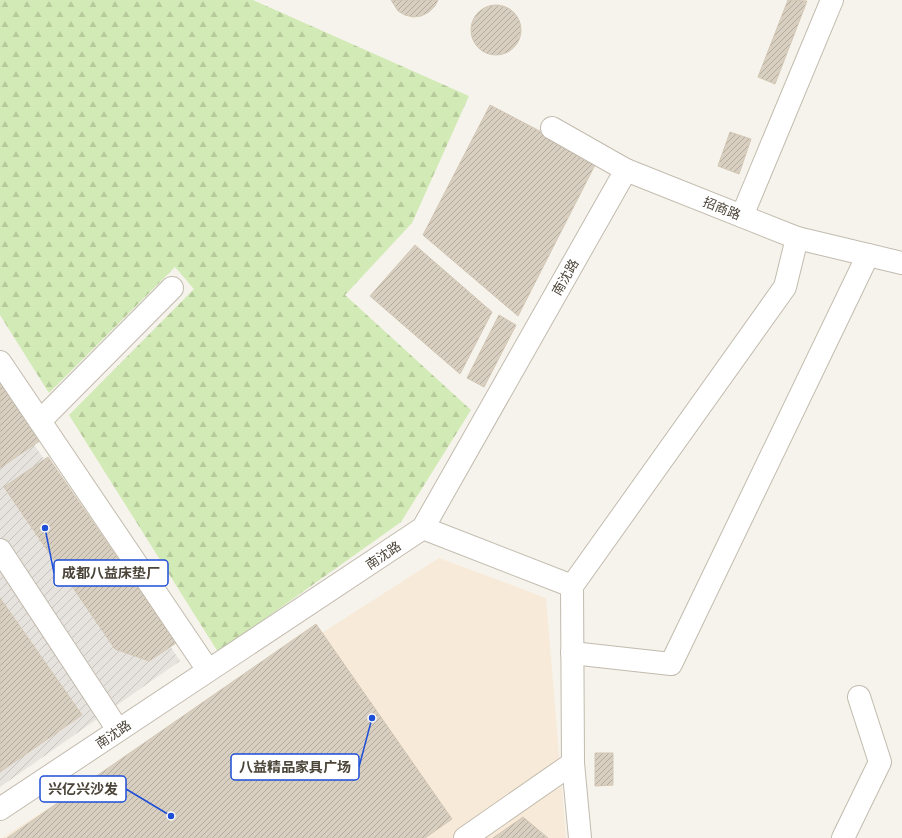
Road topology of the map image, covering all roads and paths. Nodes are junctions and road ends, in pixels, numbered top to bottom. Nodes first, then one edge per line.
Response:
1 (832, 0) edge
2 (552, 128) dead end
3 (626, 170) junction
4 (742, 216) junction
5 (797, 238) junction
6 (868, 255) junction
7 (902, 263) edge
8 (172, 288) dead end
9 (0, 362) edge
10 (40, 421) junction
11 (423, 528) junction
12 (0, 550) edge
13 (572, 586) junction
14 (572, 653) junction
15 (208, 670) junction
16 (859, 697) dead end
17 (118, 730) junction
18 (572, 763) junction
19 (0, 809) edge
20 (465, 838) edge
21 (580, 838) edge
22 (843, 838) edge

1 - 4 street
2 - 3 street, 招商路
3 - 4 street, 招商路
3 - 11 street, 南沈路
4 - 5 street, 招商路
5 - 6 street, 招商路
5 - 13 street
6 - 7 street, 招商路
6 - 14 street
8 - 10 street
9 - 10 street
10 - 15 street
11 - 13 street
11 - 15 street, 南沈路
12 - 17 street
13 - 14 street
14 - 18 street
15 - 17 street, 南沈路
16 - 22 street
17 - 19 street, 南沈路
18 - 20 street
18 - 21 street

